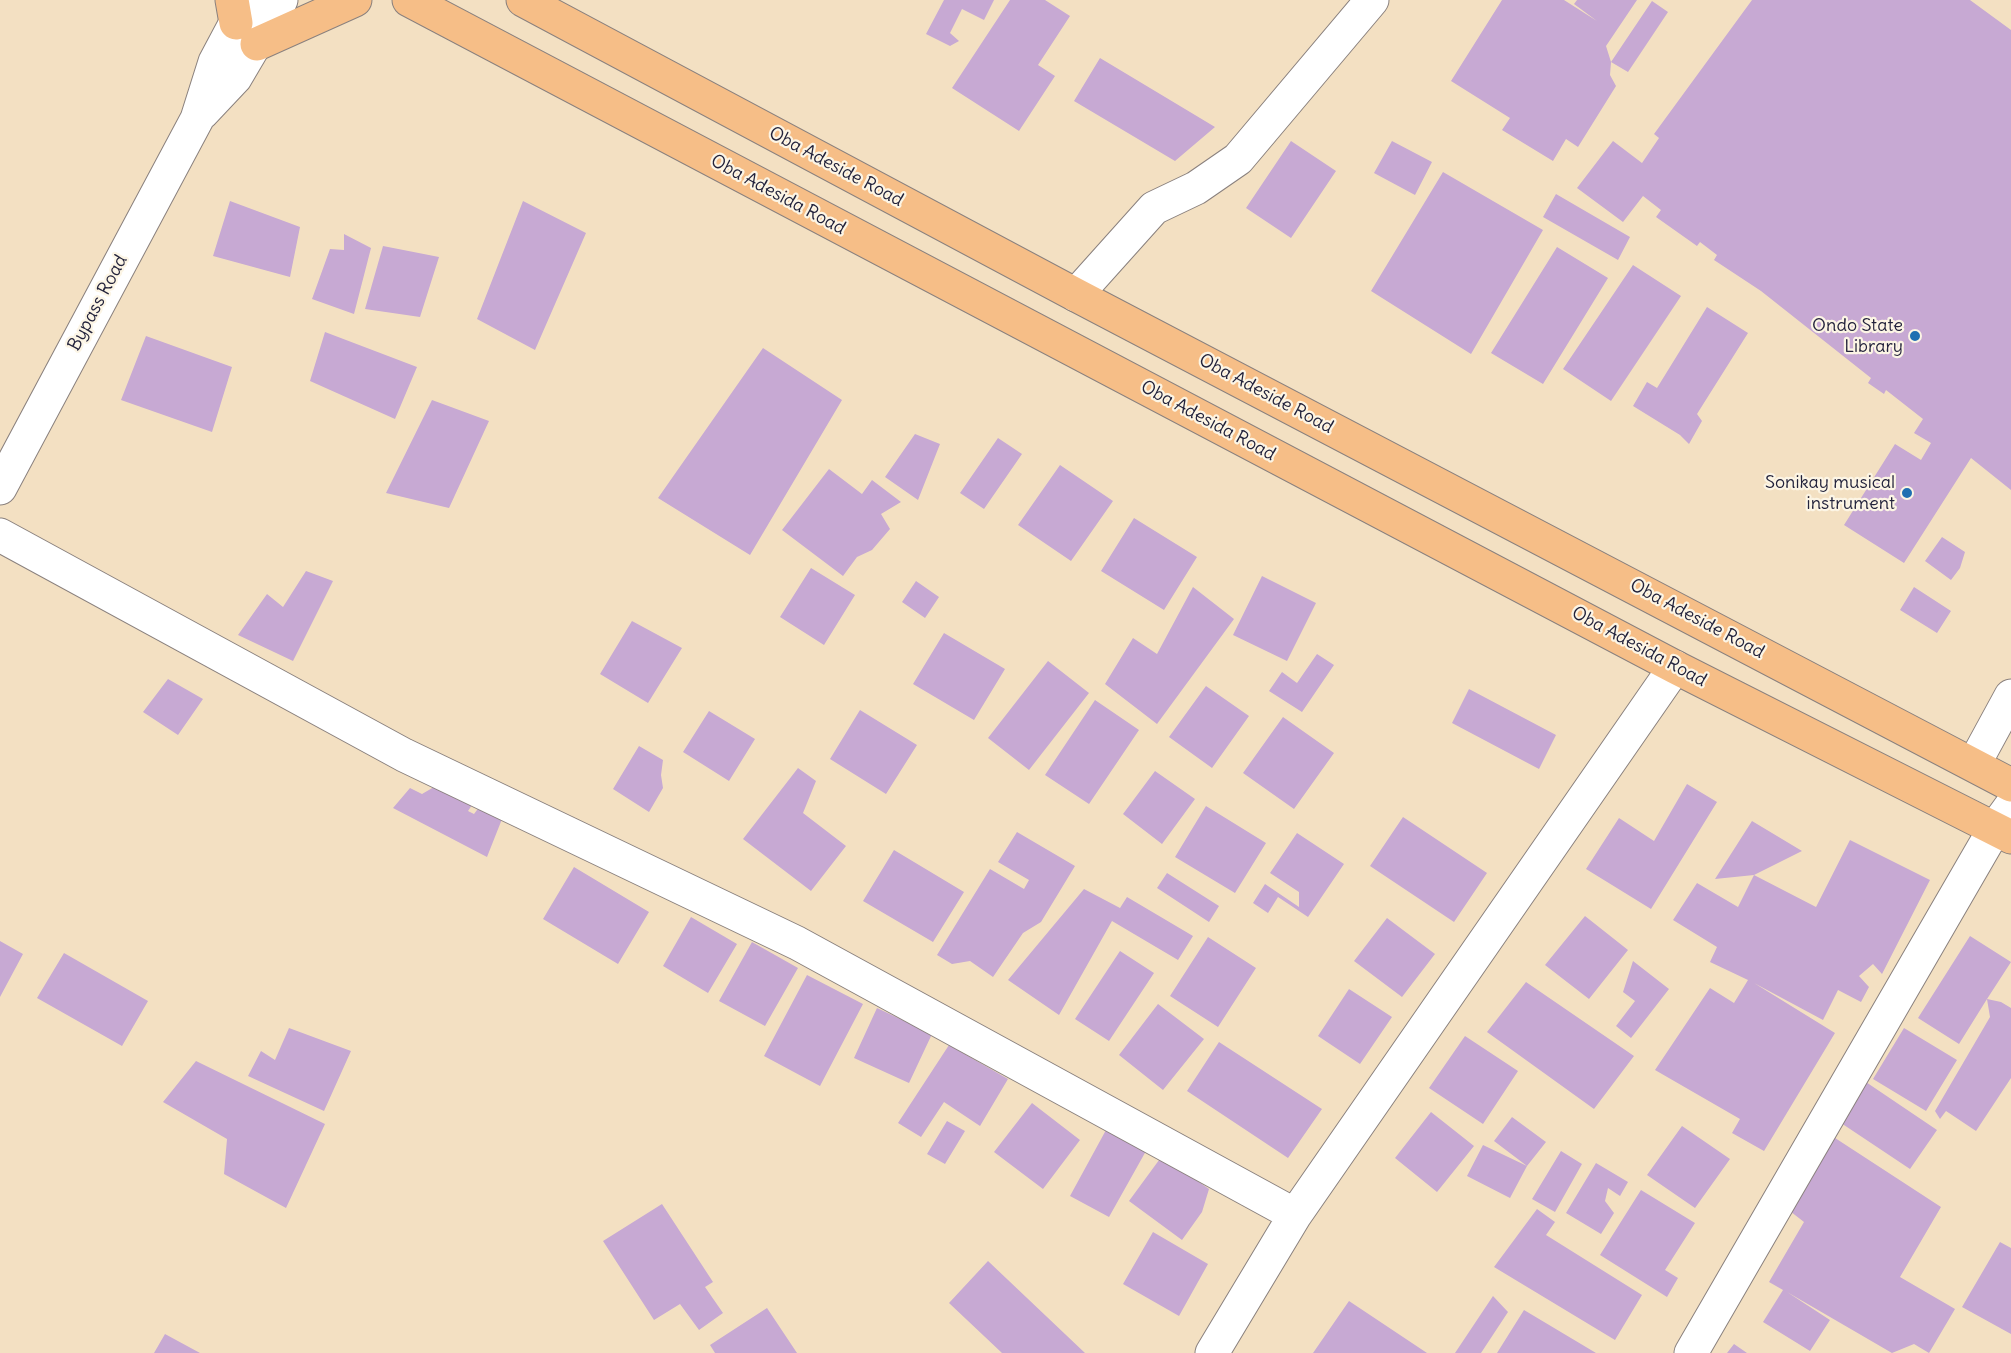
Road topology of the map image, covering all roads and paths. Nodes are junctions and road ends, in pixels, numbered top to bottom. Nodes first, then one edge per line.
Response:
1 (281, 0) edge
2 (354, 0) edge
3 (409, 0) edge
4 (523, 0) edge
5 (1372, 0) edge
6 (243, 17) edge
7 (922, 213) junction
8 (898, 257) junction
9 (1076, 295) junction
10 (0, 488) edge
11 (0, 535) edge
12 (1675, 667) junction
13 (2011, 696) edge
14 (1974, 764) junction
15 (2011, 785) edge
16 (2006, 824) edge
17 (1295, 1215) junction
18 (1212, 1353) edge
19 (1691, 1353) edge

1 - 6 street, Bypass Road
2 - 6 main road
3 - 8 main road, Oba Adesida Road
4 - 7 main road, Oba Adeside Road
5 - 9 street
6 - 10 street, Bypass Road
7 - 8 main road
7 - 9 main road, Oba Adeside Road
8 - 12 main road, Oba Adesida Road
9 - 14 main road, Oba Adeside Road
11 - 17 street
12 - 16 main road, Oba Adesida Road
12 - 17 street
13 - 14 street
14 - 15 main road, Oba Adeside Road
16 - 19 street
17 - 18 street

